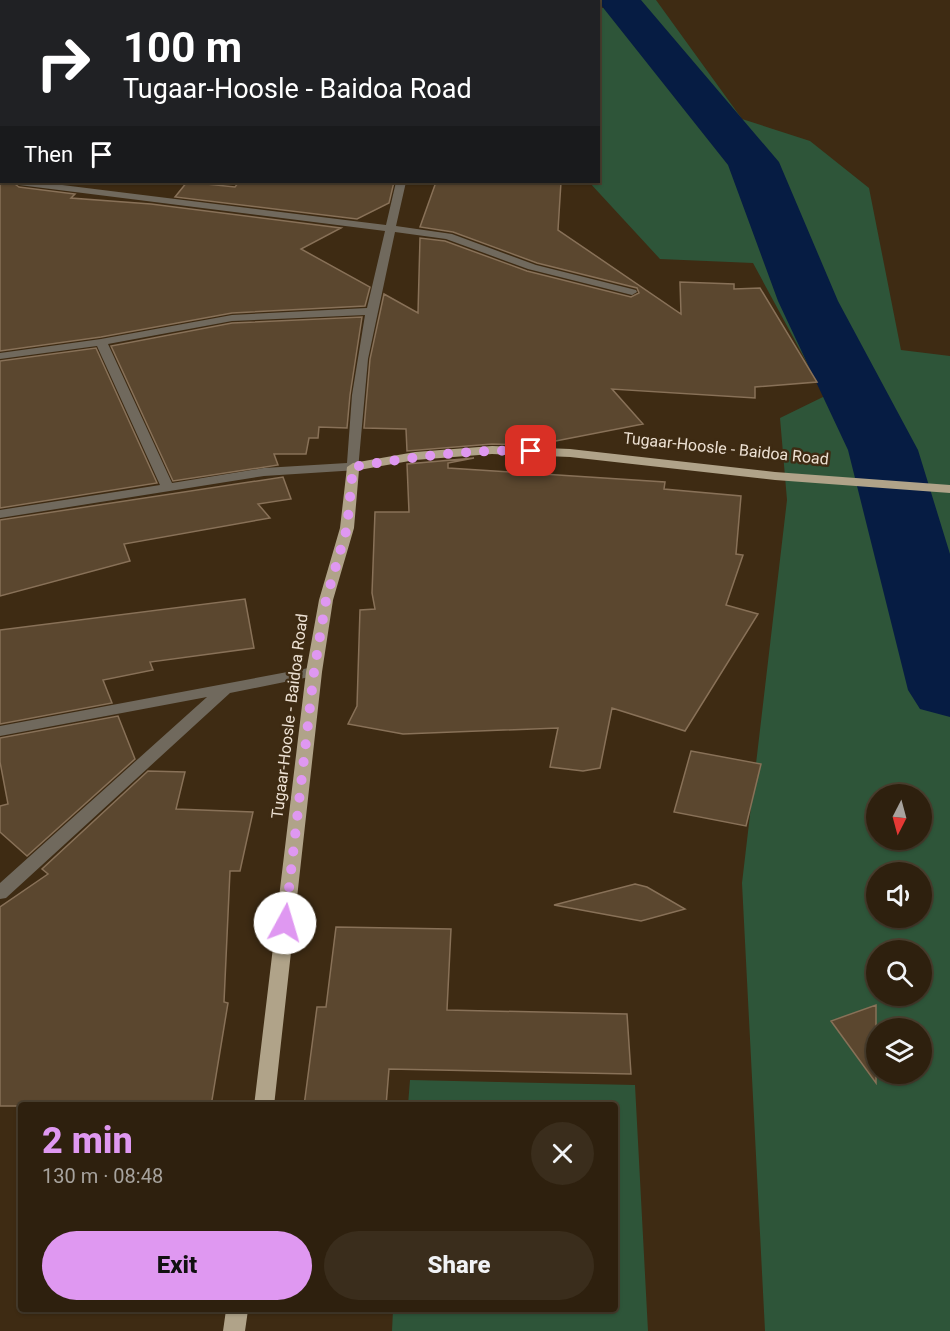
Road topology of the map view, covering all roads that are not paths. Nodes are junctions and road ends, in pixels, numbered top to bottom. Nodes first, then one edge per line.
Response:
1 (27, 183) edge
2 (400, 183) edge
3 (390, 228) junction
4 (632, 292) dead end
5 (370, 311) junction
6 (101, 342) junction
7 (0, 356) edge
8 (353, 467) junction
9 (168, 487) junction
10 (950, 489) edge
11 (0, 514) edge
12 (314, 672) junction
13 (225, 689) junction
14 (0, 731) edge
15 (0, 893) edge
16 (264, 1102) edge
17 (237, 1312) edge
18 (234, 1331) edge

1 - 3 street
2 - 3 street
3 - 4 street
3 - 5 street
5 - 6 street
5 - 8 street
6 - 7 street
6 - 9 street
8 - 9 street
8 - 10 main road, Tugaar-Hoosle - Baidoa Road
8 - 12 main road, Tugaar-Hoosle - Baidoa Road
9 - 11 street
12 - 13 street
12 - 16 main road, Tugaar-Hoosle - Baidoa Road
13 - 14 street
13 - 15 street
17 - 18 main road

